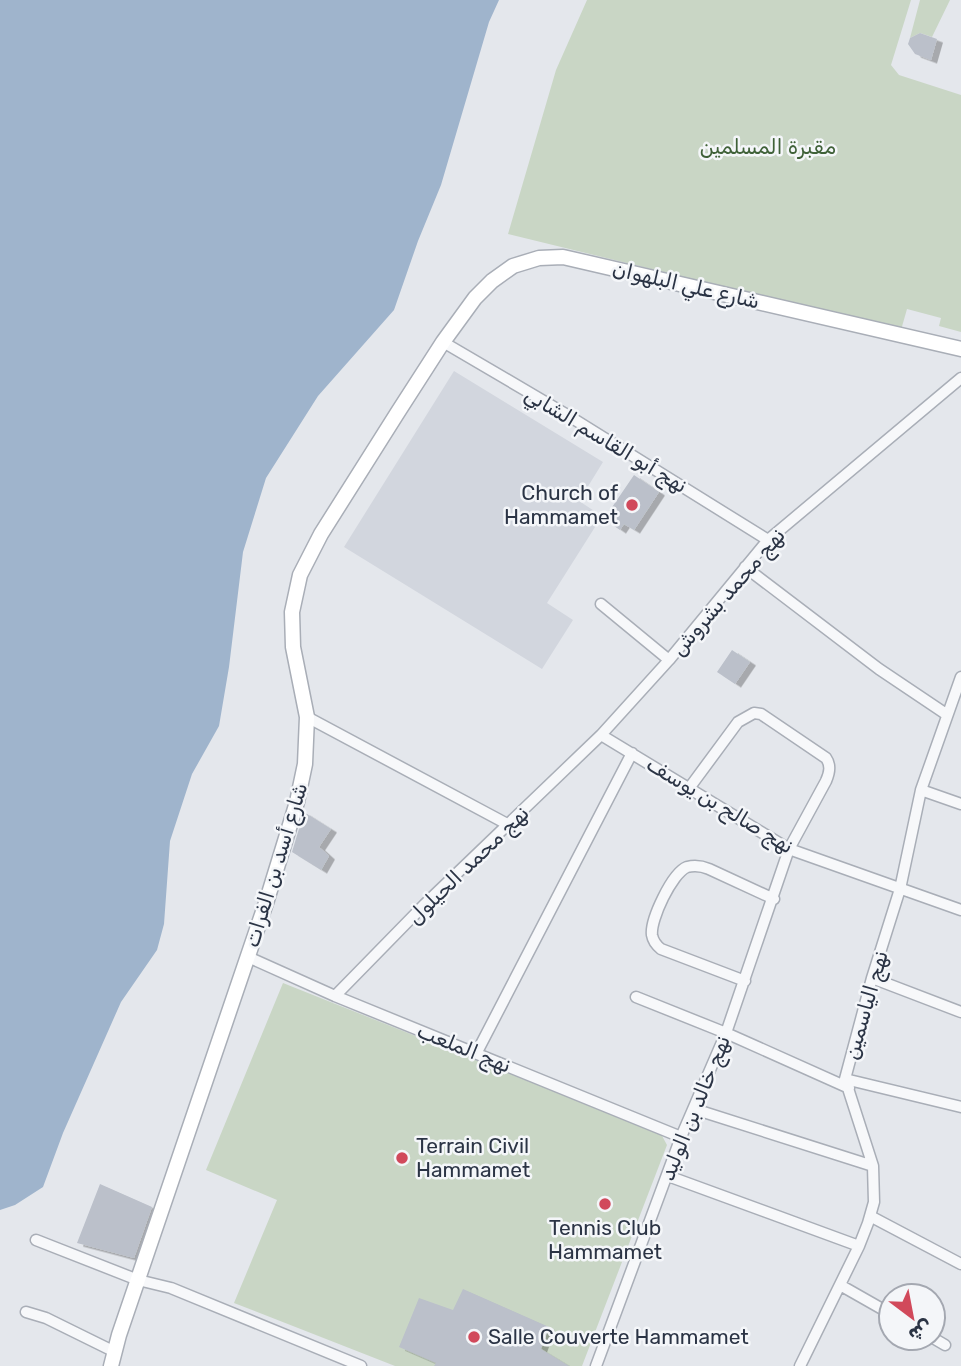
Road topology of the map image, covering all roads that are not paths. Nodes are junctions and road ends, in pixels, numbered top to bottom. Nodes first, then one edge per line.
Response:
1 (443, 342) junction
2 (961, 348) edge
3 (961, 378) edge
4 (768, 540) junction
5 (746, 567) junction
6 (601, 604) dead end
7 (669, 660) junction
8 (961, 677) edge
9 (946, 714) junction
10 (307, 717) junction
11 (601, 735) junction
12 (632, 753) junction
13 (690, 787) junction
14 (921, 790) junction
15 (961, 804) edge
16 (509, 825) junction
17 (789, 849) junction
18 (900, 889) junction
19 (774, 899) junction
20 (961, 910) edge
21 (248, 957) junction
22 (872, 978) junction
23 (745, 981) junction
24 (335, 996) junction
25 (636, 997) dead end
26 (961, 1012) edge
27 (726, 1033) junction
28 (477, 1052) junction
29 (847, 1083) junction
30 (961, 1107) edge
31 (694, 1109) junction
32 (681, 1137) junction
33 (873, 1166) junction
34 (668, 1176) junction
35 (870, 1216) junction
36 (36, 1240) dead end
37 (859, 1246) junction
38 (961, 1264) edge
39 (138, 1280) junction
40 (840, 1285) junction
41 (877, 1306) edge
42 (26, 1312) dead end
43 (113, 1359) edge
44 (802, 1365) edge
45 (360, 1366) edge
46 (596, 1366) edge

1 - 2 street, شارع علي البلهوان
1 - 4 street, نهج أبو القاسم الشابي
1 - 10 street, شارع أسد بن الفرات
3 - 4 street, نهج محمد بشروش
4 - 5 street, نهج محمد بشروش
5 - 7 street, نهج محمد بشروش
5 - 9 street
6 - 7 street
7 - 11 street, نهج محمد بشروش
8 - 9 street, نهج الياسمين
9 - 14 street, نهج الياسمين
10 - 16 street
10 - 21 street, شارع أسد بن الفرات
11 - 12 street, نهج صالح بن يوسف
11 - 16 street, نهج محمد الحيلول
12 - 13 street, نهج صالح بن يوسف
12 - 28 street
13 - 17 street, نهج صالح بن يوسف
13 - 17 street, نهج خالد بن الوليد
14 - 15 street
14 - 18 street, نهج الياسمين
16 - 24 street, نهج محمد الحيلول
17 - 18 street, نهج صالح بن يوسف
17 - 19 street, نهج خالد بن الوليد
18 - 20 street, نهج صالح بن يوسف
18 - 22 street, نهج الياسمين
19 - 23 street, نهج خالد بن الوليد
19 - 23 street
21 - 24 street, نهج الملعب
21 - 39 street, شارع أسد بن الفرات
22 - 26 street
22 - 29 street, نهج الياسمين
23 - 27 street, نهج خالد بن الوليد
24 - 28 street, نهج الملعب
25 - 27 street
27 - 29 street
27 - 31 street, نهج خالد بن الوليد
28 - 32 street, نهج الملعب
29 - 30 street
29 - 33 street, نهج الياسمين
31 - 32 street, نهج خالد بن الوليد
31 - 33 street
32 - 34 street, نهج خالد بن الوليد
33 - 35 street, نهج الياسمين
34 - 37 street
34 - 46 street, نهج خالد بن الوليد
35 - 37 street, نهج الياسمين
35 - 38 street
36 - 39 street
37 - 40 street, نهج الياسمين
39 - 43 street, شارع أسد بن الفرات
39 - 45 street
40 - 41 street
40 - 44 street, نهج الياسمين
42 - 43 street

